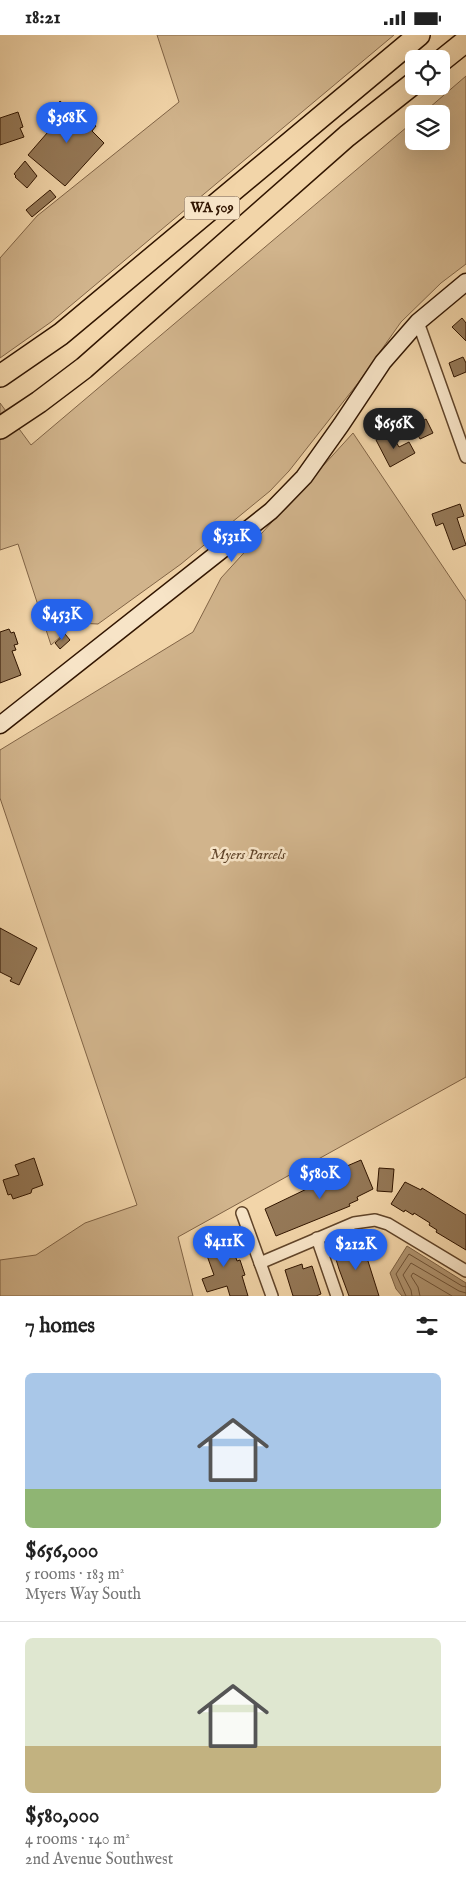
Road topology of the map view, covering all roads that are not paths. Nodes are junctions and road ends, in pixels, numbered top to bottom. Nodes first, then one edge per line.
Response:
1 (419, 35) edge
2 (466, 41) edge
3 (450, 54) edge
4 (405, 90) edge
5 (466, 281) edge
6 (418, 322) junction
7 (0, 377) edge
8 (0, 428) edge
9 (466, 457) edge
10 (0, 725) edge
11 (242, 1213) dead end
12 (317, 1238) junction
13 (260, 1263) junction
14 (466, 1271) edge
15 (272, 1296) edge
16 (337, 1296) edge

1 - 7 highway, WA 509
2 - 3 highway
4 - 8 highway, WA 509
5 - 6 main road
6 - 9 street
6 - 10 main road
11 - 13 street
12 - 13 street
12 - 14 street
12 - 16 street
13 - 15 street

